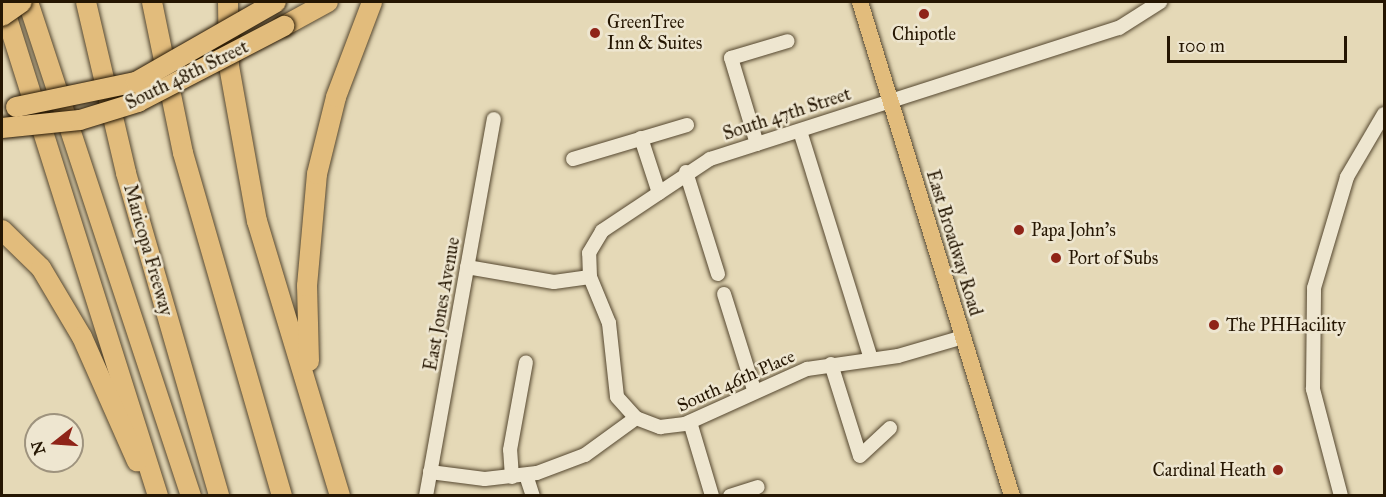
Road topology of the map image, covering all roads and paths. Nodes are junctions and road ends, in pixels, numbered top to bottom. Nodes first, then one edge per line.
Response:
1 (2, 2) edge
2 (22, 2) edge
3 (28, 2) edge
4 (86, 2) edge
5 (152, 2) edge
6 (228, 2) edge
7 (276, 2) edge
8 (328, 2) edge
9 (372, 2) edge
10 (860, 2) edge
11 (1160, 2) edge
12 (2, 16) edge
13 (788, 41) dead end
14 (890, 100) junction
15 (9, 106) edge
16 (1384, 114) edge
17 (494, 119) dead end
18 (687, 125) dead end
19 (2, 128) edge
20 (800, 131) junction
21 (641, 138) junction
22 (757, 144) junction
23 (573, 159) dead end
24 (686, 172) junction
25 (659, 193) junction
26 (2, 230) edge
27 (467, 267) junction
28 (718, 274) dead end
29 (590, 277) junction
30 (724, 294) dead end
31 (963, 337) junction
32 (871, 359) junction
33 (526, 362) dead end
34 (831, 363) junction
35 (754, 390) junction
36 (310, 392) junction
37 (636, 418) junction
38 (690, 422) junction
39 (890, 428) dead end
40 (430, 472) junction
41 (526, 475) junction
42 (512, 477) junction
43 (758, 487) dead end
44 (151, 495) edge
45 (158, 495) edge
46 (191, 495) edge
47 (219, 495) edge
48 (282, 495) edge
49 (340, 495) edge
50 (426, 495) edge
51 (532, 495) edge
52 (712, 495) edge
53 (730, 495) edge
54 (1012, 495) edge
55 (1341, 495) edge

1 - 45 highway
2 - 12 highway, bridge
3 - 46 highway
4 - 47 highway, Maricopa Freeway
5 - 48 highway
6 - 36 highway
7 - 15 highway, South 48th Street, bridge
8 - 19 highway, South 48th Street, bridge
9 - 36 highway
10 - 14 main road, East Broadway Road
11 - 14 street, South 47th Street
13 - 22 street
14 - 20 street, South 47th Street
14 - 31 main road, East Broadway Road
16 - 55 street
17 - 27 street, East Jones Avenue
18 - 21 street
20 - 22 street, South 47th Street
20 - 32 street
21 - 23 street
21 - 25 street
22 - 24 street, South 47th Street
24 - 25 street, South 47th Street
24 - 28 street
25 - 29 street, South 47th Street
26 - 44 highway
27 - 29 street
27 - 40 street, East Jones Avenue
29 - 37 street
30 - 35 street
31 - 32 street, South 46th Place
31 - 54 main road, East Broadway Road
32 - 34 street, South 46th Place
33 - 42 street
34 - 35 street, South 46th Place
34 - 39 street
35 - 38 street, South 46th Place
36 - 49 highway
37 - 38 street, South 46th Place
37 - 41 street
38 - 52 street
40 - 42 street
40 - 50 street, East Jones Avenue
41 - 42 street
41 - 51 street
43 - 53 street

